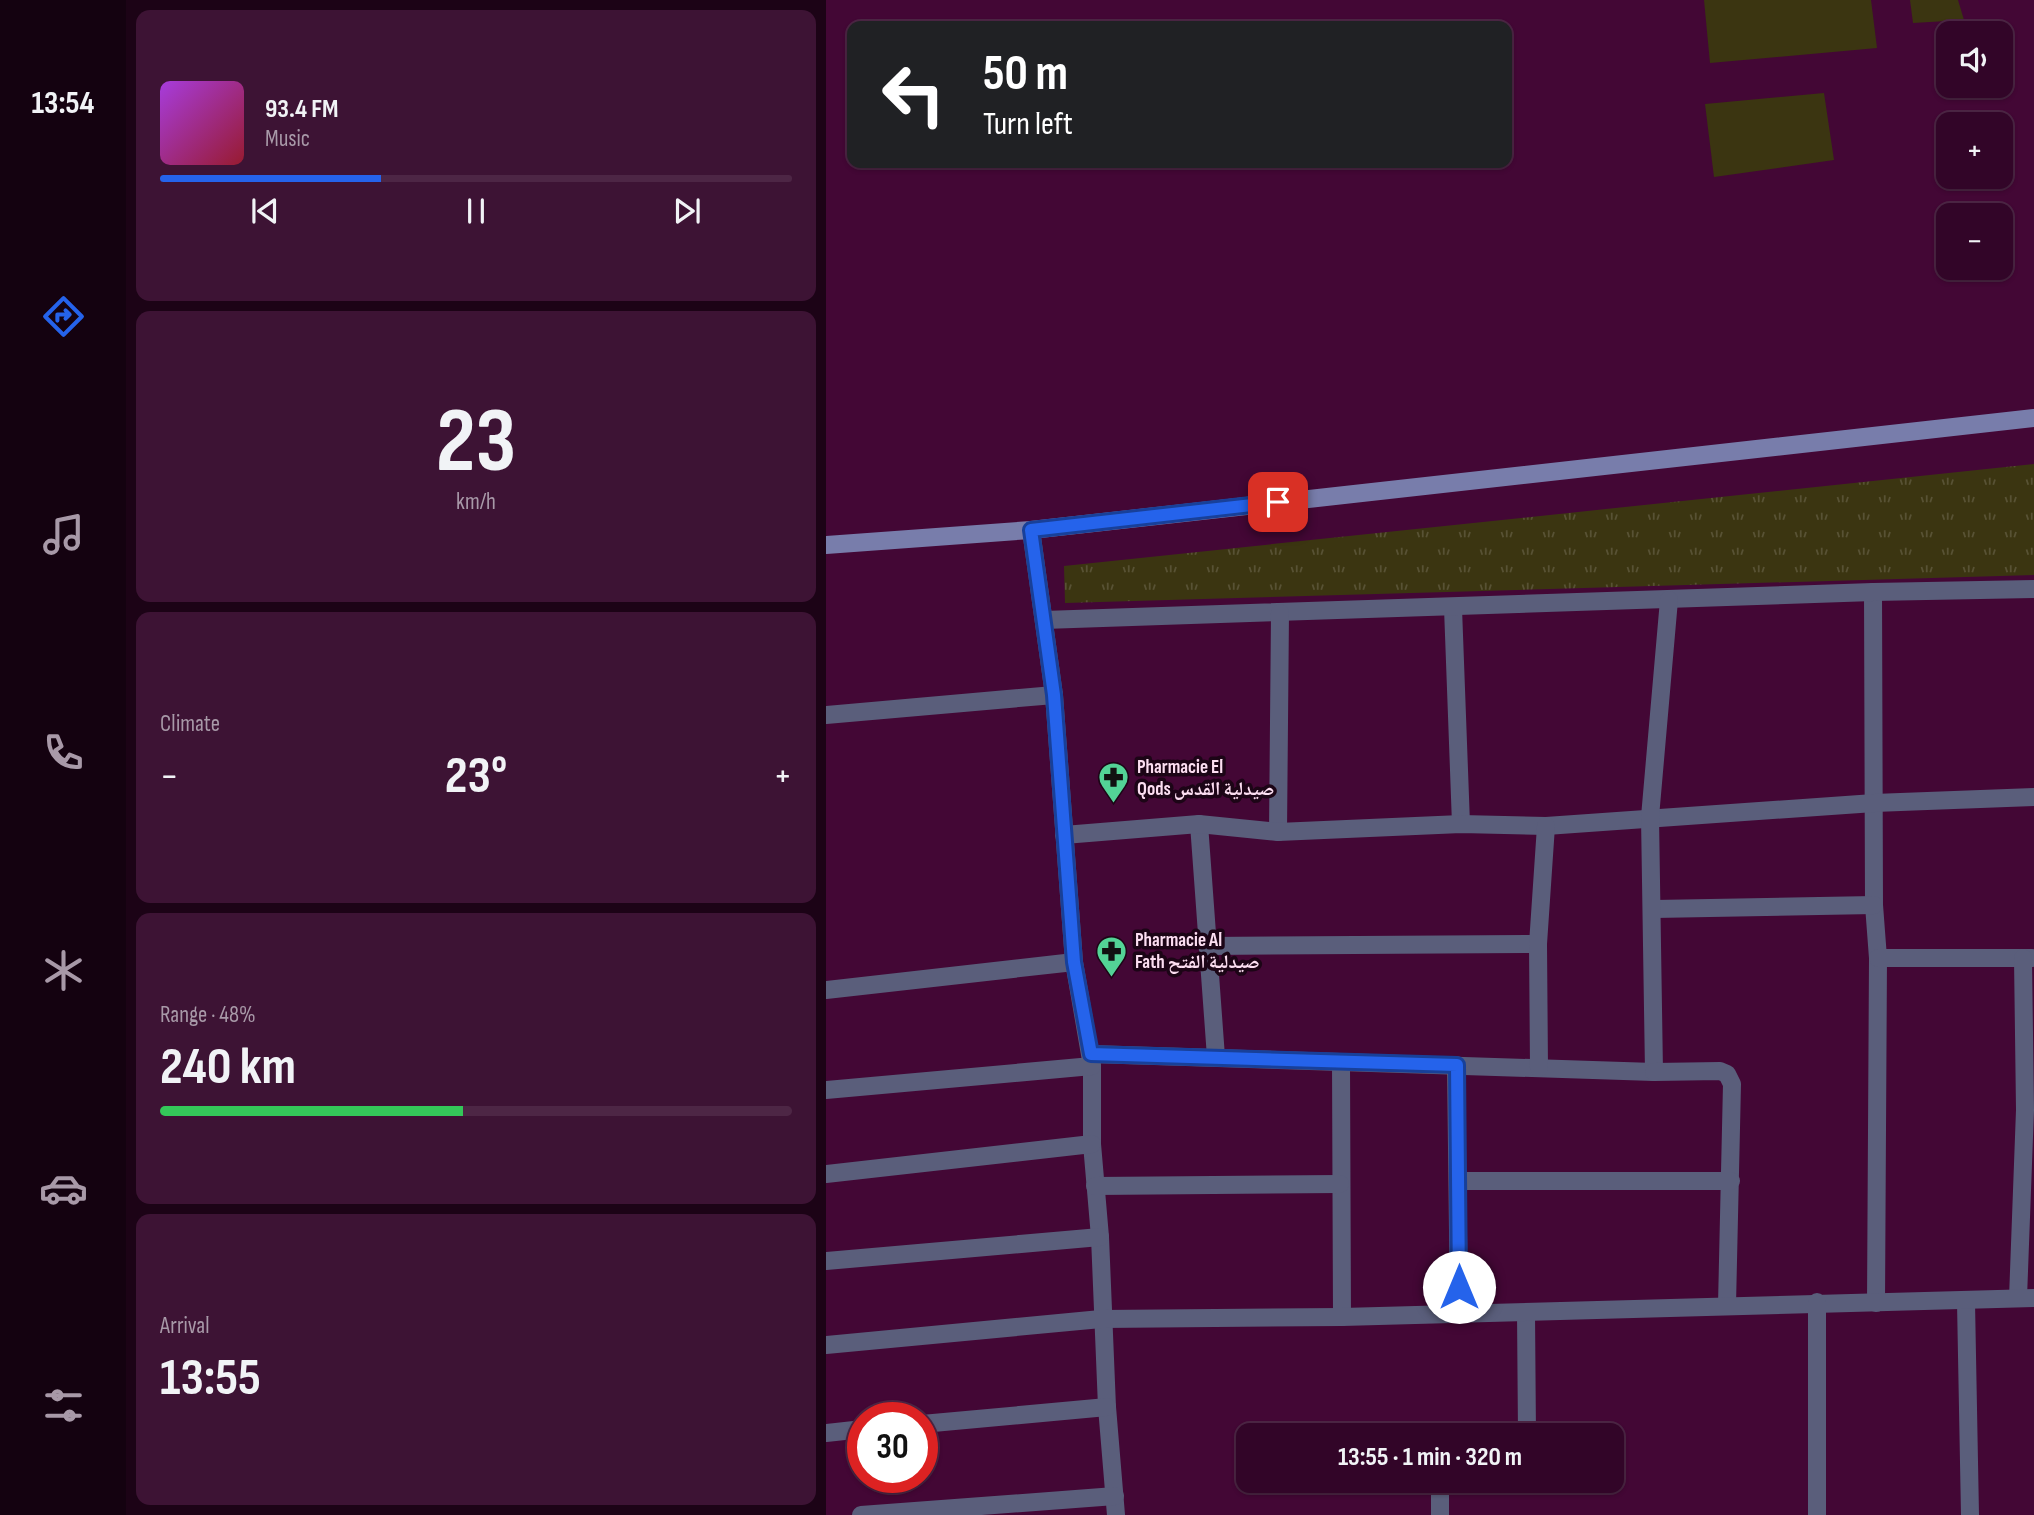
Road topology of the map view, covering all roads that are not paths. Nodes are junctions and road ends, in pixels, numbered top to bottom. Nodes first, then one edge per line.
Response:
1 (2034, 418) edge
2 (1031, 530) junction
3 (826, 545) edge
4 (2034, 589) edge
5 (1873, 592) junction
6 (1669, 600) junction
7 (1453, 608) junction
8 (1280, 613) junction
9 (1044, 620) junction
10 (1054, 695) junction
11 (826, 715) edge
12 (2034, 797) edge
13 (1874, 803) junction
14 (1650, 817) junction
15 (1199, 824) junction
16 (1461, 824) junction
17 (1545, 826) junction
18 (1278, 832) junction
19 (1064, 835) junction
20 (1874, 905) junction
21 (1654, 909) junction
22 (1538, 944) junction
23 (1207, 946) junction
24 (1878, 958) junction
25 (2028, 958) edge
26 (1074, 962) junction
27 (826, 989) edge
28 (1216, 1057) junction
29 (1091, 1060) junction
30 (1341, 1062) junction
31 (1457, 1065) junction
32 (1539, 1068) junction
33 (1654, 1072) junction
34 (826, 1090) edge
35 (2030, 1110) edge
36 (1092, 1144) junction
37 (826, 1174) edge
38 (1460, 1181) junction
39 (1731, 1181) junction
40 (1340, 1184) junction
41 (1095, 1186) junction
42 (1100, 1237) junction
43 (826, 1262) edge
44 (2026, 1298) edge
45 (1966, 1302) junction
46 (1817, 1303) junction
47 (1876, 1303) junction
48 (1727, 1305) junction
49 (1526, 1313) junction
50 (1459, 1314) junction
51 (1342, 1317) junction
52 (1101, 1319) junction
53 (826, 1345) edge
54 (1107, 1407) junction
55 (938, 1423) edge
56 (1527, 1423) edge
57 (847, 1431) edge
58 (826, 1433) edge
59 (1440, 1493) edge
60 (1115, 1496) junction
61 (861, 1515) edge
62 (1116, 1515) edge
63 (1440, 1515) edge
64 (1817, 1515) edge
65 (1970, 1515) edge

1 - 2 main road
2 - 3 main road
2 - 9 street
4 - 5 street
5 - 6 street
5 - 13 street
6 - 7 street
6 - 14 street
7 - 8 street
7 - 16 street
8 - 9 street
8 - 18 street
9 - 10 street
10 - 11 street
10 - 19 street
12 - 13 street
13 - 14 street
13 - 20 street
14 - 17 street
14 - 21 street
15 - 18 street
15 - 19 street
15 - 23 street
16 - 17 street
16 - 18 street
17 - 22 street
19 - 26 street
20 - 21 street
20 - 24 street
21 - 33 street
22 - 23 street
22 - 32 street
23 - 28 street
24 - 25 street
24 - 47 street
25 - 35 street
26 - 27 street
26 - 29 street
28 - 29 street
28 - 30 street
29 - 34 street
29 - 36 street
30 - 31 street
30 - 40 street
31 - 32 street
31 - 38 street
32 - 33 street
33 - 39 street
35 - 44 street
36 - 37 street
36 - 41 street
38 - 39 street
38 - 50 street
39 - 48 street
40 - 41 street
40 - 51 street
41 - 42 street
42 - 43 street
42 - 52 street
44 - 45 street
45 - 47 street
45 - 65 street
46 - 47 street
46 - 48 street
46 - 64 street
48 - 49 street
49 - 50 street
49 - 56 street
50 - 51 street
51 - 52 street
52 - 53 street
52 - 54 street
54 - 55 street
54 - 60 street
57 - 58 street
59 - 63 street
60 - 61 street
60 - 62 street

